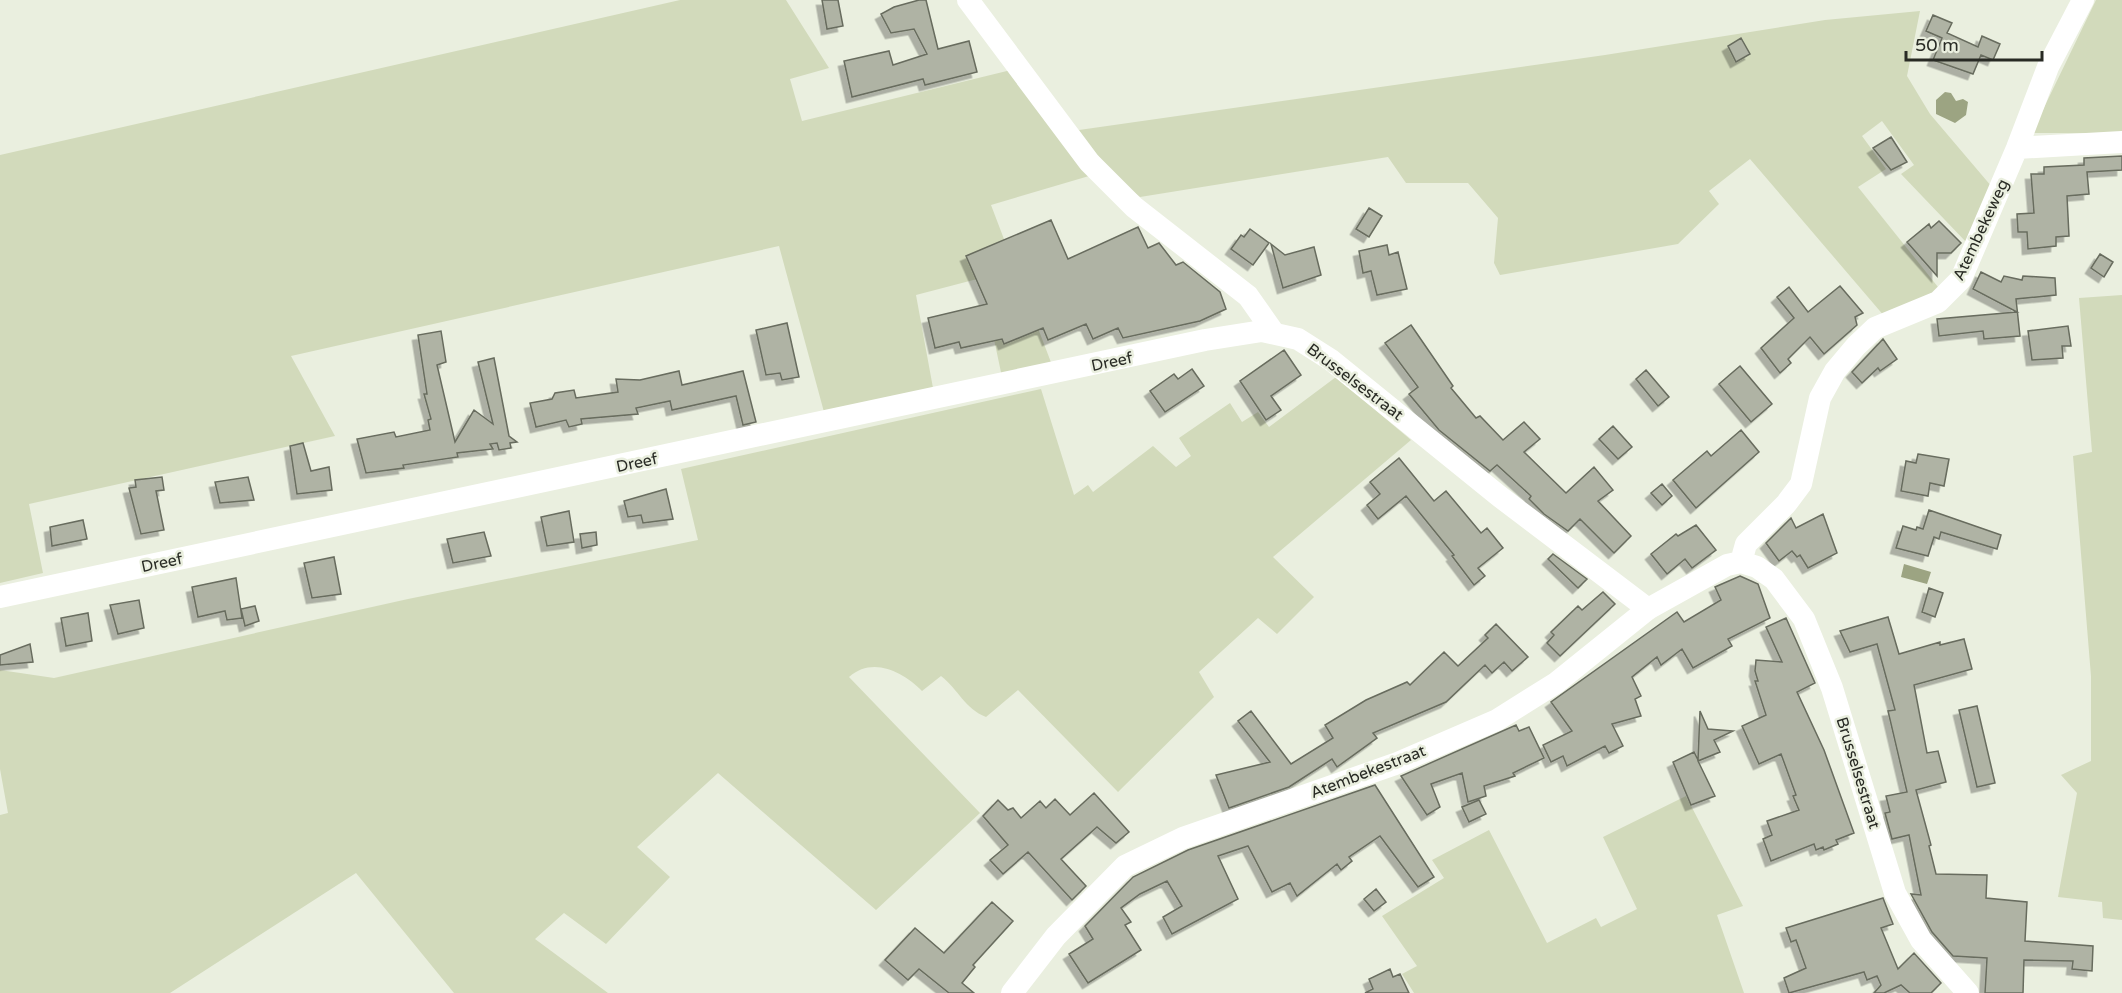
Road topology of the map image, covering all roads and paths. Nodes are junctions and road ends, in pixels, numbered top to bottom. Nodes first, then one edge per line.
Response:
1 (968, 0) edge
2 (2083, 0) edge
3 (2122, 142) edge
4 (2018, 148) junction
5 (1274, 333) junction
6 (1741, 562) junction
7 (0, 597) edge
8 (1648, 609) junction
9 (1012, 993) edge
10 (1968, 993) edge

1 - 5 street
2 - 4 street, Atembekeweg
3 - 4 street
4 - 6 street, Atembekeweg
5 - 7 street, Dreef
5 - 8 street, Brusselsestraat
6 - 8 street, Atembekestraat
6 - 10 street, Brusselsestraat
8 - 9 street, Atembekestraat

